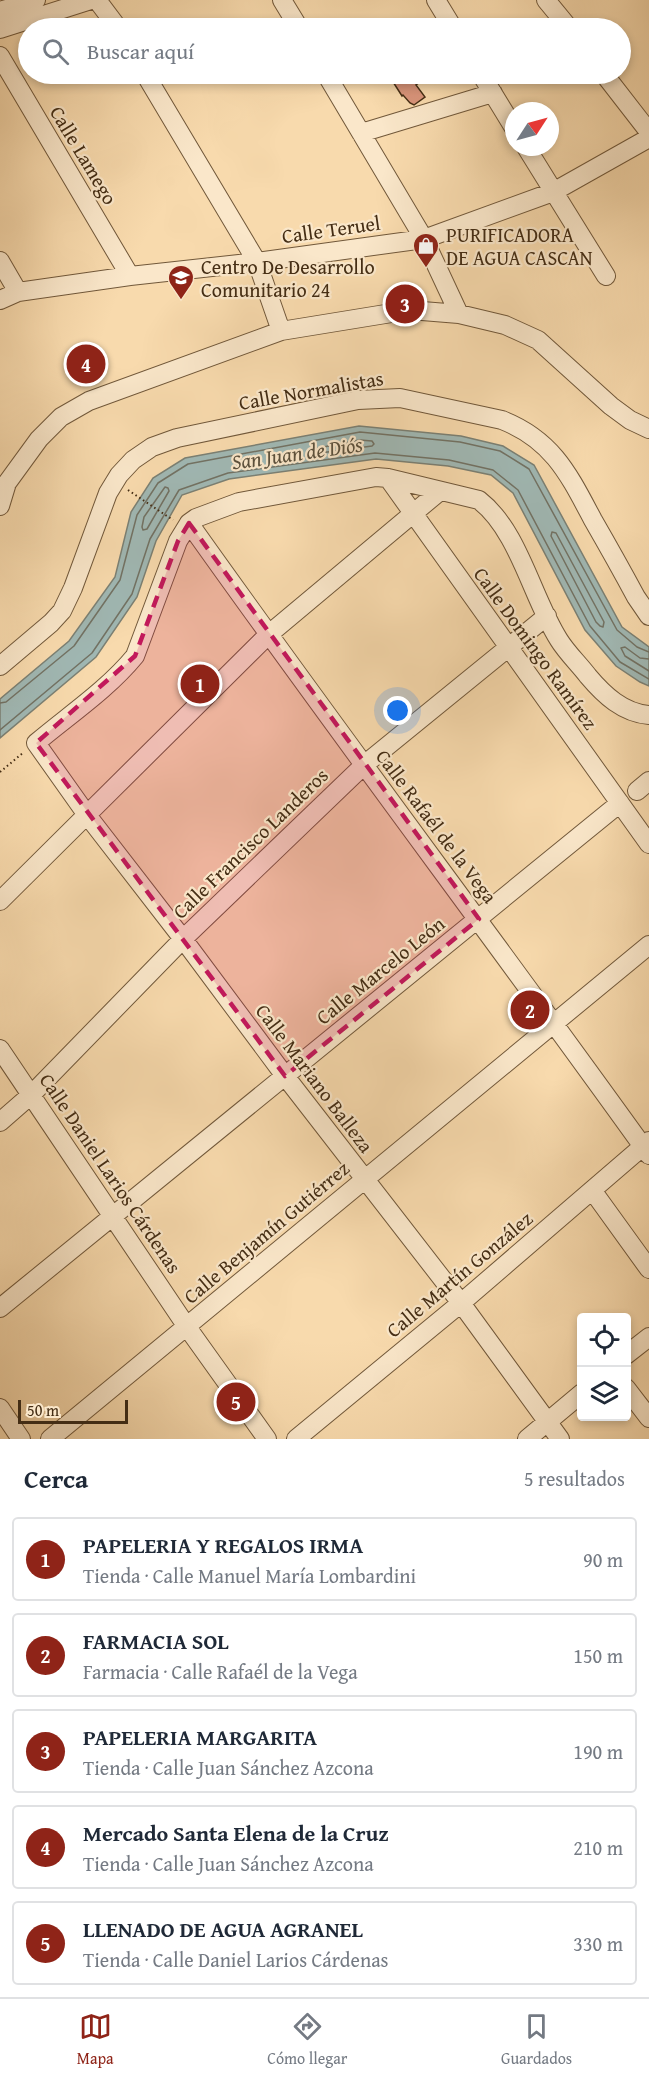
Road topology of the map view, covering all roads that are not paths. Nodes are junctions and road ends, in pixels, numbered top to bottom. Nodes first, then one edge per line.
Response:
1 (36, 0) edge
2 (91, 0) edge
3 (97, 0) edge
4 (282, 0) edge
5 (436, 0) edge
6 (546, 0) edge
7 (0, 11) edge
8 (114, 15) edge
9 (35, 18) edge
10 (293, 18) edge
11 (447, 18) edge
12 (561, 18) edge
13 (18, 23) edge
14 (0, 29) edge
15 (0, 56) edge
16 (151, 84) edge
17 (332, 84) edge
18 (487, 84) edge
19 (612, 84) edge
20 (493, 93) junction
21 (505, 113) edge
22 (649, 132) edge
23 (361, 133) junction
24 (649, 138) edge
25 (531, 156) edge
26 (553, 192) junction
27 (424, 239) junction
28 (0, 261) edge
29 (257, 262) junction
30 (130, 276) junction
31 (606, 276) dead end
32 (18, 292) junction
33 (0, 300) edge
34 (459, 314) junction
35 (281, 331) junction
36 (649, 429) edge
37 (3, 477) edge
38 (388, 478) junction
39 (440, 491) junction
40 (0, 506) edge
41 (412, 513) junction
42 (183, 523) junction
43 (643, 595) edge
44 (547, 616) junction
45 (649, 616) edge
46 (268, 635) junction
47 (508, 647) junction
48 (0, 666) edge
49 (649, 714) edge
50 (364, 765) junction
51 (620, 803) junction
52 (87, 815) junction
53 (649, 844) edge
54 (0, 901) edge
55 (479, 919) junction
56 (183, 939) junction
57 (649, 945) edge
58 (555, 1023) junction
59 (0, 1049) edge
60 (285, 1076) junction
61 (32, 1094) junction
62 (0, 1122) edge
63 (647, 1147) edge
64 (364, 1181) junction
65 (592, 1190) junction
66 (113, 1216) junction
67 (649, 1269) edge
68 (461, 1303) junction
69 (0, 1308) edge
70 (187, 1327) junction
71 (649, 1337) edge
72 (631, 1352) edge
73 (631, 1393) edge
74 (577, 1397) edge
75 (0, 1408) edge
76 (649, 1418) edge
77 (547, 1422) junction
78 (21, 1439) edge
79 (50, 1439) edge
80 (267, 1439) edge
81 (296, 1439) edge
82 (527, 1439) edge
83 (560, 1439) edge

1 - 7 street
2 - 9 street
3 - 8 street
4 - 10 street
5 - 11 street
6 - 12 street
13 - 14 street
15 - 30 street, Calle Lamego
16 - 29 street
17 - 23 street
18 - 20 street
19 - 22 street
20 - 21 street
20 - 23 street
23 - 27 street
24 - 26 street, Calle Teruel
25 - 26 street
26 - 27 street, Calle Teruel
26 - 31 street
27 - 29 street, Calle Teruel
27 - 34 street
28 - 32 street
29 - 30 street, Calle Teruel
29 - 35 street
30 - 32 street, Calle Teruel
32 - 33 street, Calle Teruel
34 - 35 street
34 - 36 street
35 - 37 street
37 - 40 street
38 - 39 street
38 - 41 street, Calle Domingo Ramírez
38 - 42 street
39 - 41 street
39 - 44 street
41 - 46 street
41 - 47 street, Calle Domingo Ramírez
42 - 46 street, Calle Rafaél de la Vega
42 - 52 street, Calle Mariano Balleza
43 - 45 street, Calle Normalistas
43 - 48 street, Calle Normalistas
44 - 47 street, Calle Francisco Landeros
44 - 49 street
46 - 50 street, Calle Rafaél de la Vega
46 - 52 street
47 - 50 street, Calle Francisco Landeros
47 - 51 street, Calle Domingo Ramírez
50 - 55 street, Calle Rafaél de la Vega
50 - 56 street, Calle Francisco Landeros
51 - 53 street, Calle Domingo Ramírez
51 - 55 street, Calle Marcelo León
52 - 54 street
52 - 56 street, Calle Mariano Balleza
55 - 58 street, Calle Rafaél de la Vega
55 - 60 street, Calle Marcelo León
56 - 60 street, Calle Mariano Balleza
56 - 61 street, Calle Francisco Landeros
57 - 58 street, Calle Benjamín Gutiérrez
58 - 63 street, Calle Rafaél de la Vega
58 - 64 street, Calle Benjamín Gutiérrez
59 - 61 street, Calle Daniel Larios Cárdenas
60 - 64 street, Calle Mariano Balleza
60 - 66 street, Calle Marcelo León
61 - 62 street, Calle Francisco Landeros
61 - 66 street, Calle Daniel Larios Cárdenas
63 - 65 street, Calle Martín González
64 - 68 street, Calle Mariano Balleza
64 - 70 street, Calle Benjamín Gutiérrez
65 - 67 street
65 - 68 street, Calle Martín González
66 - 69 street, Calle Marcelo León
66 - 70 street, Calle Daniel Larios Cárdenas
68 - 77 street, Calle Mariano Balleza
68 - 81 street, Calle Martín González
70 - 79 street, Calle Benjamín Gutiérrez
70 - 80 street, Calle Daniel Larios Cárdenas
71 - 72 street
73 - 76 street
74 - 77 street
75 - 78 street
77 - 82 street
77 - 83 street, Calle Mariano Balleza

